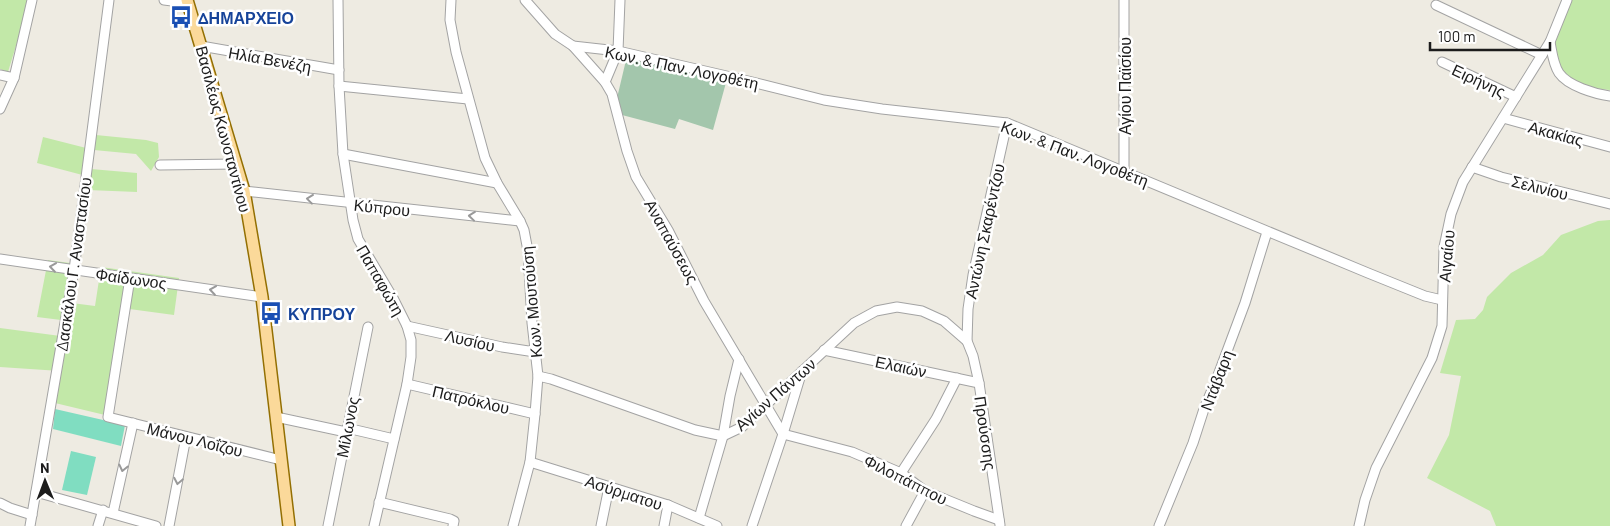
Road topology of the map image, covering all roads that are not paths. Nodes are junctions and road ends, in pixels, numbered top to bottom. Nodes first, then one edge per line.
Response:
1 (32, 0) edge
2 (109, 0) edge
3 (164, 0) edge
4 (338, 0) edge
5 (450, 0) edge
6 (525, 0) edge
7 (620, 0) edge
8 (1124, 0) edge
9 (1564, 1) edge
10 (188, 2) edge
11 (1436, 5) dead end
12 (1550, 42) junction
13 (201, 46) junction
14 (573, 46) junction
15 (618, 51) junction
16 (1542, 55) junction
17 (1442, 62) dead end
18 (339, 70) junction
19 (0, 74) edge
20 (14, 78) junction
21 (605, 82) junction
22 (339, 86) junction
23 (1610, 96) edge
24 (1516, 97) junction
25 (468, 99) junction
26 (0, 109) edge
27 (1503, 118) junction
28 (1007, 123) junction
29 (1610, 147) edge
30 (343, 154) junction
31 (236, 164) junction
32 (160, 165) dead end
33 (1472, 166) junction
34 (1124, 171) junction
35 (497, 183) junction
36 (244, 191) junction
37 (350, 203) junction
38 (1610, 204) edge
39 (520, 221) junction
40 (1267, 232) junction
41 (0, 259) edge
42 (74, 270) junction
43 (130, 278) junction
44 (262, 297) junction
45 (1442, 300) junction
46 (407, 326) junction
47 (368, 327) dead end
48 (967, 341) junction
49 (824, 350) junction
50 (534, 352) junction
51 (740, 359) junction
52 (802, 371) junction
53 (538, 376) junction
54 (957, 378) junction
55 (979, 383) junction
56 (407, 384) junction
57 (767, 404) junction
58 (535, 414) junction
59 (276, 418) junction
60 (133, 423) junction
61 (346, 430) junction
62 (783, 434) junction
63 (723, 436) junction
64 (186, 437) junction
65 (394, 439) junction
66 (281, 460) junction
67 (530, 462) junction
68 (901, 473) junction
69 (609, 487) junction
70 (925, 491) junction
71 (36, 492) junction
72 (379, 502) junction
73 (0, 503) edge
74 (668, 506) junction
75 (102, 510) junction
76 (113, 513) junction
77 (32, 515) junction
78 (700, 518) junction
79 (1000, 523) edge
80 (30, 526) edge
81 (98, 526) edge
82 (156, 526) edge
83 (169, 526) edge
84 (289, 526) edge
85 (328, 526) edge
86 (374, 526) edge
87 (453, 526) edge
88 (513, 526) edge
89 (601, 526) edge
90 (664, 526) edge
91 (717, 526) edge
92 (752, 526) edge
93 (906, 526) edge
94 (1159, 526) edge
95 (1359, 526) edge

1 - 20 street
2 - 42 street, Δασκάλου Γ. Αναστασίου
3 - 10 street
4 - 18 street, Παπαφώτη
5 - 25 street, Κων. Μουτούση
6 - 14 street, Αναπαύσεως
7 - 15 street
8 - 34 street, Αγίου Παϊσίου
9 - 12 street, Αιγαίου
10 - 13 main road, Βασιλέως Κωνσταντίνου
11 - 16 street
12 - 16 street, Αιγαίου
12 - 23 street
13 - 18 street, Ηλία Βενέζη
13 - 31 main road, Βασιλέως Κωνσταντίνου
14 - 15 street, Κων. & Παν. Λογοθέτη
14 - 21 street, Αναπαύσεως
15 - 21 street
15 - 28 street, Κων. & Παν. Λογοθέτη
16 - 24 street, Αιγαίου
17 - 24 street, Ειρήνης
18 - 22 street, Παπαφώτη
19 - 20 street
20 - 26 street
21 - 51 street, Αναπαύσεως
22 - 25 street
22 - 30 street, Παπαφώτη
24 - 27 street, Αιγαίου
25 - 35 street, Κων. Μουτούση
27 - 29 street, Ακακίας
27 - 33 street, Αιγαίου
28 - 34 street, Κων. & Παν. Λογοθέτη
28 - 48 street, Αντώνη Σκαρέντζου
30 - 35 street
30 - 37 street, Παπαφώτη
31 - 32 street
31 - 36 main road, Βασιλέως Κωνσταντίνου
33 - 38 street, Σελινίου
33 - 45 street, Αιγαίου
34 - 40 street, Κων. & Παν. Λογοθέτη
35 - 39 street, Κων. Μουτούση
37 -> 36 street, Κύπρου
36 - 44 main road, Βασιλέως Κωνσταντίνου
39 -> 37 street, Κύπρου
37 - 46 street, Παπαφώτη
39 - 50 street, Κων. Μουτούση
40 - 45 street, Κων. & Παν. Λογοθέτη
40 - 94 street, Ντάβαρη
42 -> 41 street, Φαίδωνος
42 - 43 street, Φαίδωνος
42 - 71 street, Δασκάλου Γ. Αναστασίου
44 -> 43 street, Φαίδωνος
43 - 60 street, Μάνου Λοΐζου
44 - 59 main road, Βασιλέως Κωνσταντίνου
45 - 95 street, Αιγαίου
46 - 50 street, Λυσίου
46 - 56 street, Παπαφώτη
47 - 61 street, Μίλωνος
48 - 49 street, Αγίων Πάντων
48 - 55 street, Προύσσης
49 - 52 street, Αγίων Πάντων
49 - 54 street, Ελαιών
50 - 53 street, Κων. Μουτούση
51 - 57 street, Αναπαύσεως
51 - 63 street
52 - 57 street, Αγίων Πάντων
52 - 62 street
53 - 58 street, Κων. Μουτούση
53 - 63 street, Αγίων Πάντων
54 - 55 street, Ελαιών
54 - 68 street
55 - 79 street, Προύσσης
56 - 58 street, Πατρόκλου
56 - 65 street, Παπαφώτη
57 - 62 street, Αναπαύσεως
57 - 63 street, Αγίων Πάντων
58 - 67 street, Κων. Μουτούση
59 - 61 street
59 - 66 main road, Βασιλέως Κωνσταντίνου
60 - 64 street, Μάνου Λοΐζου
60 -> 76 street
61 - 65 street
61 - 85 street, Μίλωνος
62 - 68 street, Φιλοπάππου
62 - 92 street
63 - 78 street
64 - 66 street, Μάνου Λοΐζου
64 -> 83 street
65 - 72 street, Παπαφώτη
66 - 84 main road, Βασιλέως Κωνσταντίνου
67 - 69 street, Ασύρματου
67 - 88 street, Κων. Μουτούση
68 - 70 street, Φιλοπάππου
69 - 74 street, Ασύρματου
69 - 89 street
70 - 79 street, Φιλοπάππου
70 - 93 street
71 - 75 street
71 - 77 street, Δασκάλου Γ. Αναστασίου
72 - 86 street, Παπαφώτη
72 - 87 street
73 - 77 street
74 - 78 street, Ασύρματου
74 - 90 street
75 - 76 street
75 - 81 street
76 - 82 street
77 - 80 street, Δασκάλου Γ. Αναστασίου
78 - 91 street, Ασύρματου

